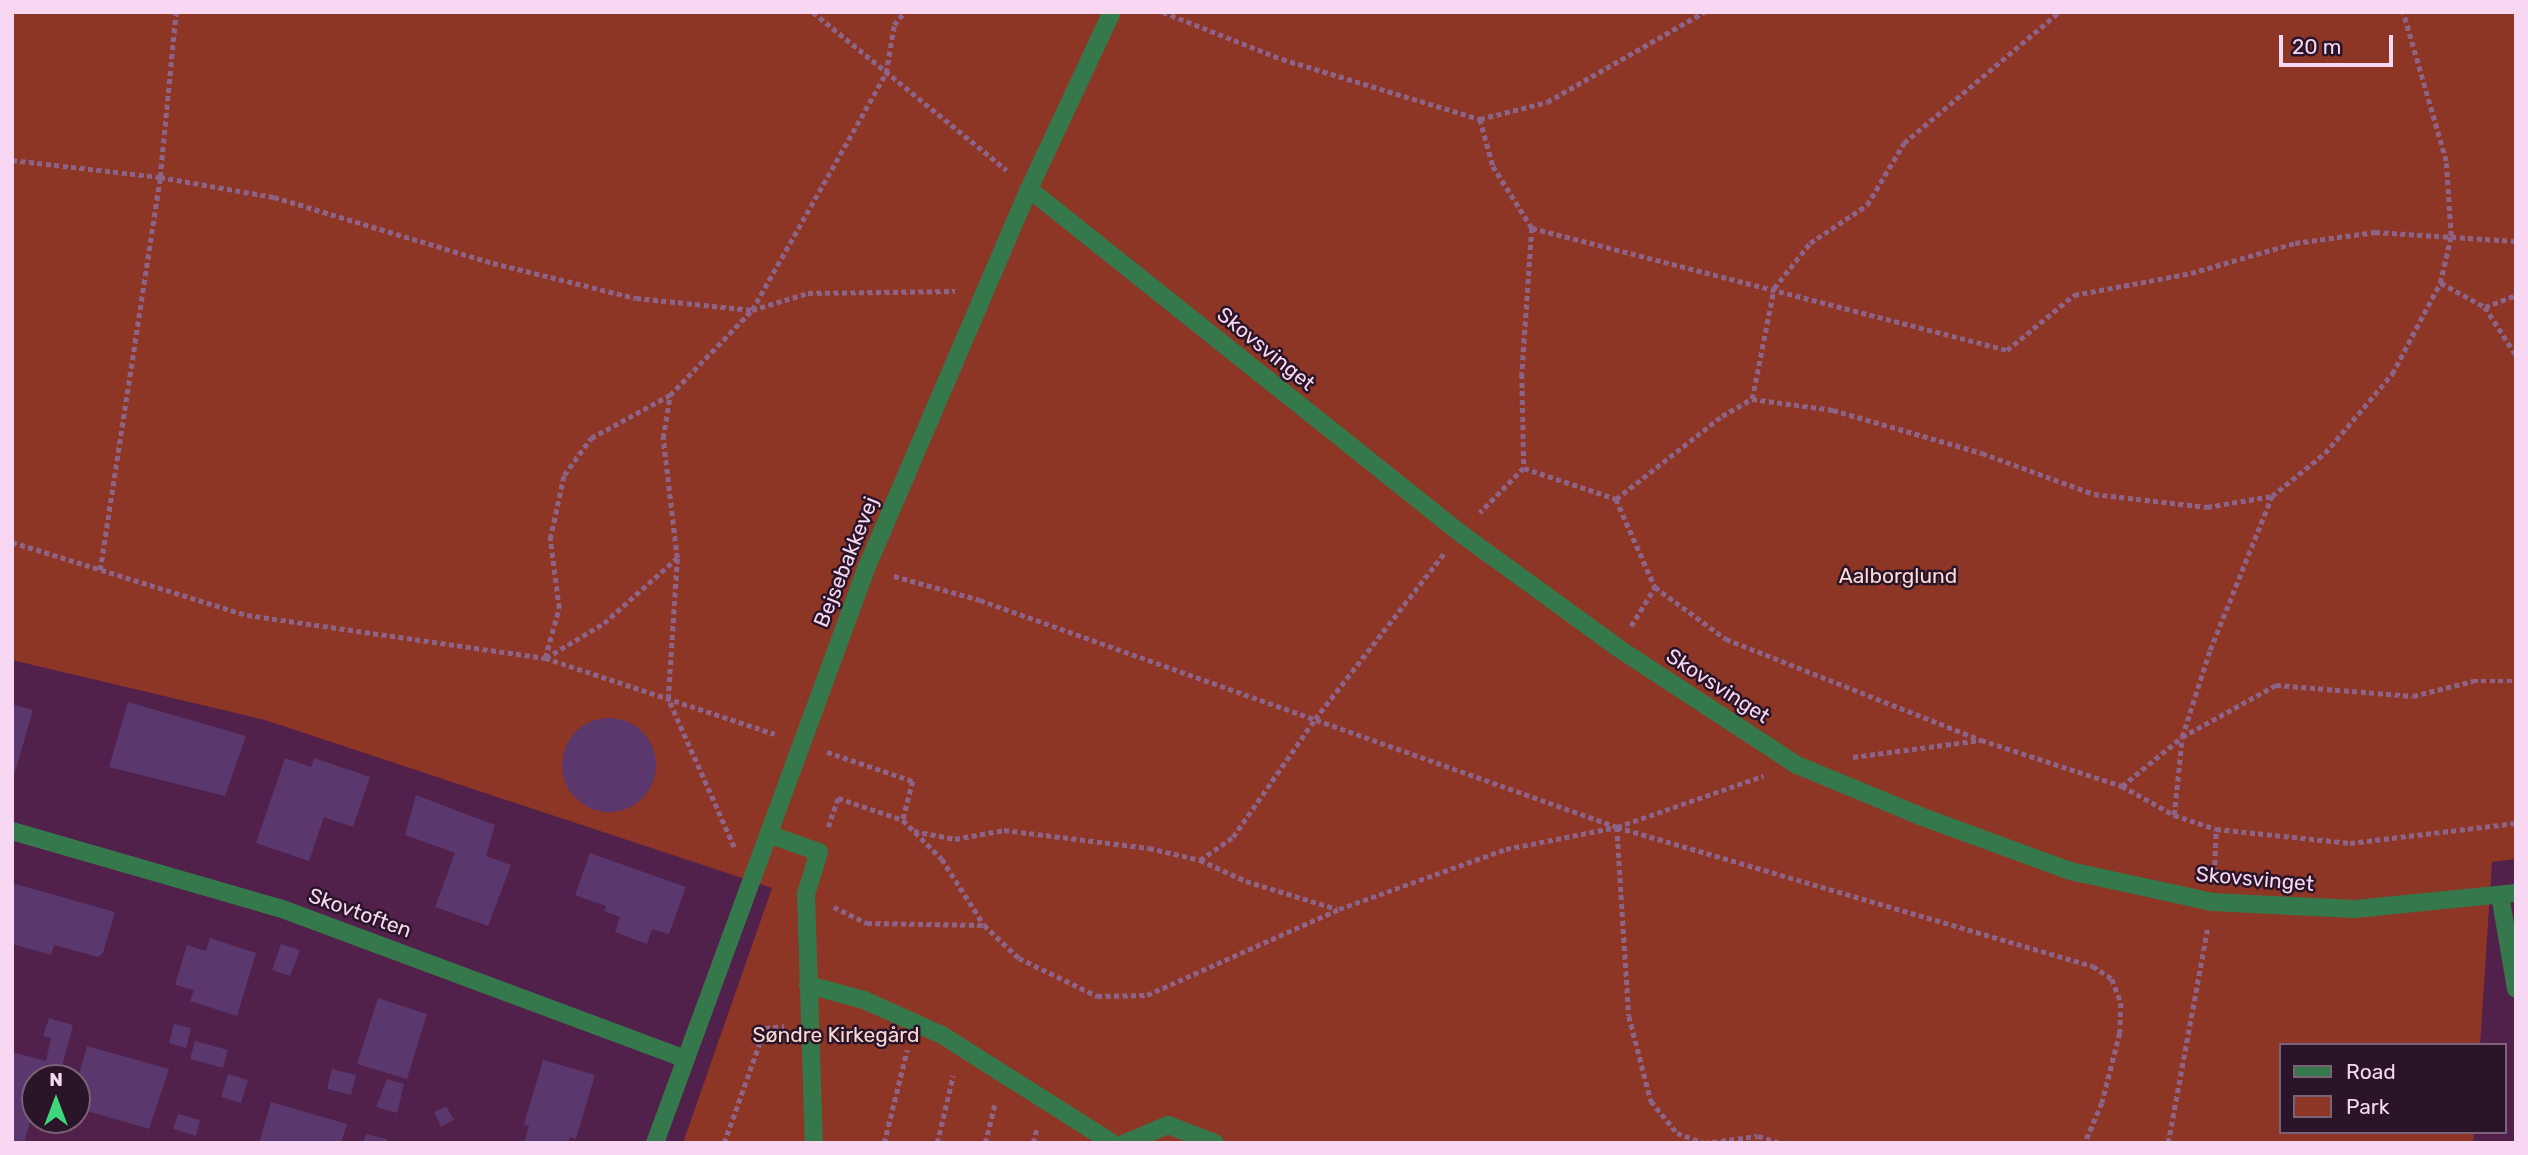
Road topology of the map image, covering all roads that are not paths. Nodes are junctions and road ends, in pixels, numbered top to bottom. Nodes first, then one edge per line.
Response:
1 (1112, 12) edge
2 (1029, 189) junction
3 (12, 831) edge
4 (768, 834) junction
5 (2508, 894) edge
6 (808, 985) junction
7 (2516, 989) edge
8 (685, 1059) junction
9 (655, 1143) edge
10 (814, 1143) edge
11 (1112, 1143) edge
12 (1125, 1143) edge
13 (1216, 1143) edge

1 - 2 street, Bejsebakkevej
2 - 4 street, Bejsebakkevej
2 - 5 street, Skovsvinget
3 - 8 street, Skovtoften
4 - 6 street
4 - 8 street, Bejsebakkevej
5 - 7 street
6 - 10 street
6 - 11 street
8 - 9 street, Bejsebakkevej
12 - 13 street

